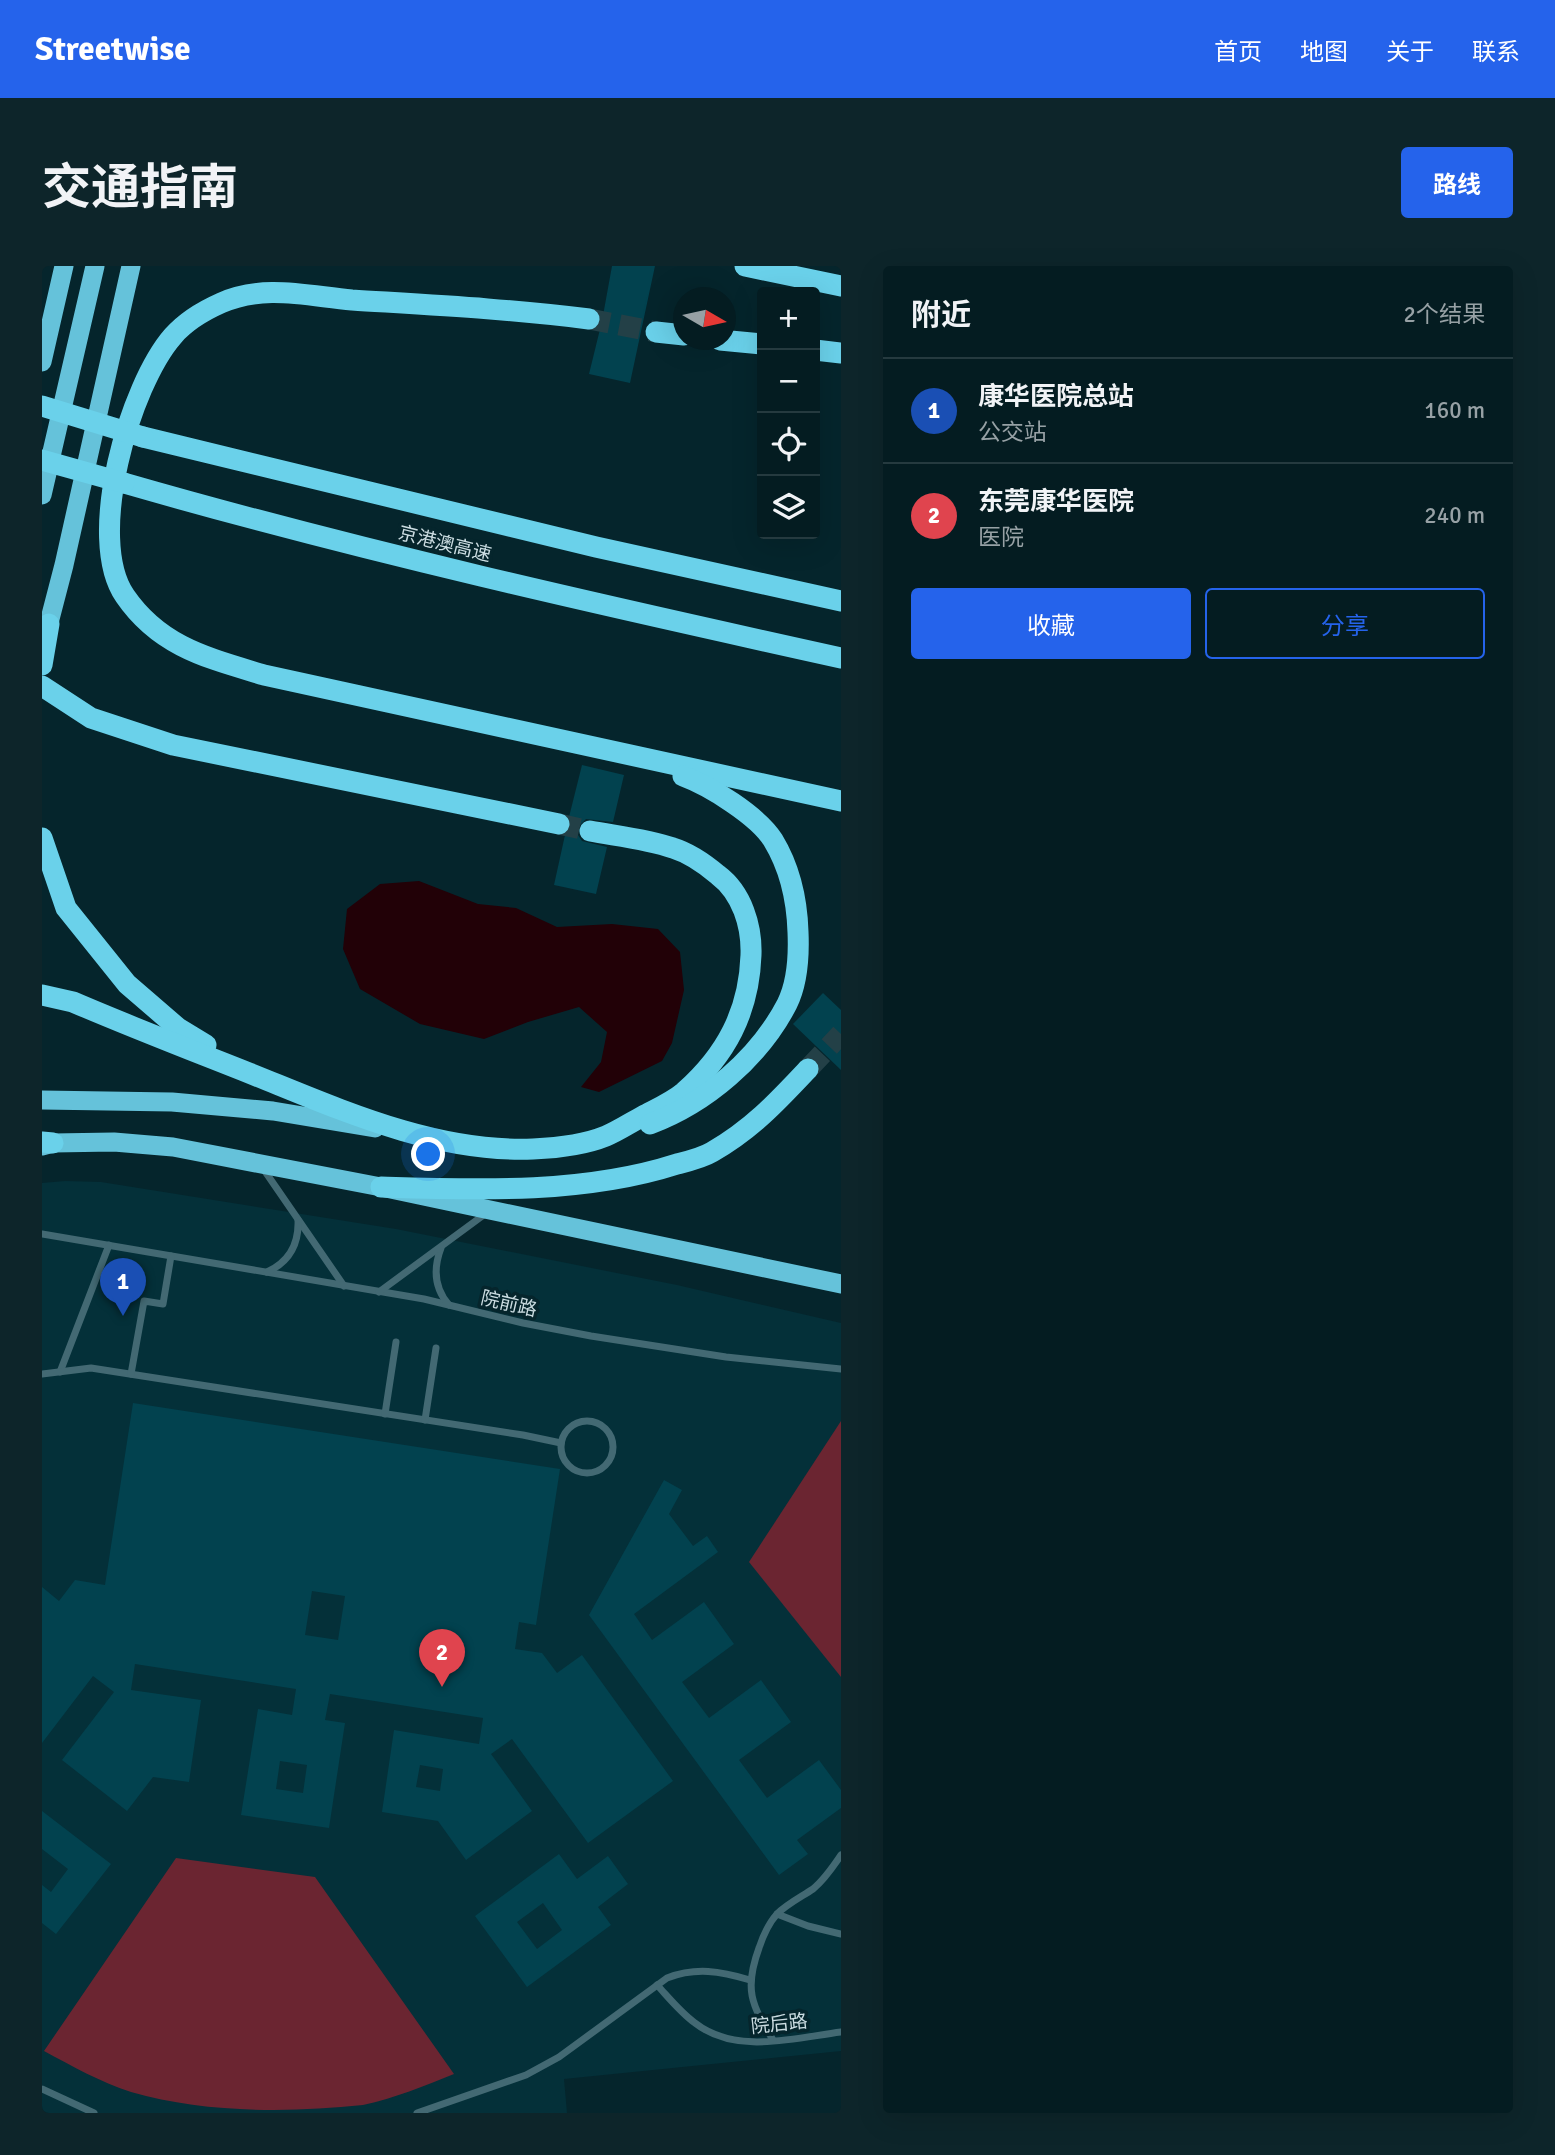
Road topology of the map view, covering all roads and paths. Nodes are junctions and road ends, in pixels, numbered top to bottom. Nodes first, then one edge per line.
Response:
1 (64, 266) edge
2 (95, 266) edge
3 (131, 266) edge
4 (745, 266) edge
5 (841, 286) edge
6 (589, 319) tunnel mouth
7 (656, 332) tunnel mouth
8 (673, 334) edge
9 (736, 342) edge
10 (757, 344) edge
11 (820, 351) edge
12 (841, 353) edge
13 (42, 362) edge
14 (42, 406) edge
15 (42, 460) edge
16 (42, 495) edge
17 (841, 601) edge
18 (49, 624) junction
19 (42, 645) edge
20 (841, 657) edge
21 (42, 665) edge
22 (42, 686) edge
23 (612, 751) junction
24 (841, 801) edge
25 (559, 824) tunnel mouth
26 (590, 831) tunnel mouth
27 (42, 838) edge
28 (42, 995) edge
29 (808, 1069) tunnel mouth
30 (255, 1076) junction
31 (42, 1100) edge
32 (418, 1136) junction
33 (604, 1137) junction
34 (46, 1144) edge
35 (259, 1164) junction
36 (382, 1187) junction
37 (490, 1211) junction
38 (298, 1219) junction
39 (42, 1234) edge
40 (109, 1245) junction
41 (441, 1247) junction
42 (171, 1256) junction
43 (267, 1272) junction
44 (841, 1284) edge
45 (344, 1286) junction
46 (379, 1292) junction
47 (449, 1306) junction
48 (396, 1342) dead end
49 (436, 1348) dead end
50 (841, 1369) edge
51 (60, 1371) junction
52 (42, 1374) edge
53 (131, 1374) junction
54 (385, 1414) junction
55 (425, 1420) junction
56 (561, 1443) junction
57 (841, 1855) edge
58 (777, 1913) junction
59 (841, 1934) edge
60 (750, 1980) junction
61 (657, 1985) junction
62 (841, 2032) edge
63 (774, 2040) junction
64 (42, 2089) edge
65 (94, 2113) edge
66 (417, 2113) edge

1 - 13 highway
2 - 16 highway
3 - 18 highway
4 - 5 highway
6 - 23 highway
7 - 8 highway
9 - 10 highway
11 - 12 highway
14 - 17 highway, 京港澳高速, bridge
15 - 20 highway, 京港澳高速, bridge
18 - 19 highway
18 - 21 highway
22 - 25 highway
23 - 24 highway
23 - 33 highway
26 - 33 highway
27 - 30 highway
28 - 30 highway
29 - 36 highway
30 - 32 highway
31 - 32 highway
32 - 33 highway
34 - 35 highway
35 - 36 highway
35 - 38 lane
36 - 37 highway
37 - 41 lane
37 - 44 highway
38 - 43 lane
38 - 45 lane
39 - 40 lane, 院前路
40 - 42 lane, 院前路
40 - 51 lane
41 - 46 lane
41 - 47 lane
42 - 43 lane, 院前路
42 - 53 lane
43 - 45 lane, 院前路
45 - 46 lane, 院前路
46 - 47 lane, 院前路
47 - 50 lane, 院前路
48 - 54 lane
49 - 55 lane
51 - 52 lane
51 - 53 lane
53 - 54 lane
54 - 55 lane
55 - 56 lane
56 - 56 lane
57 - 58 lane
58 - 59 lane
58 - 60 lane
60 - 61 lane
60 - 63 lane
61 - 63 lane, 院后路
61 - 66 lane
62 - 63 lane, 院后路
64 - 65 lane

